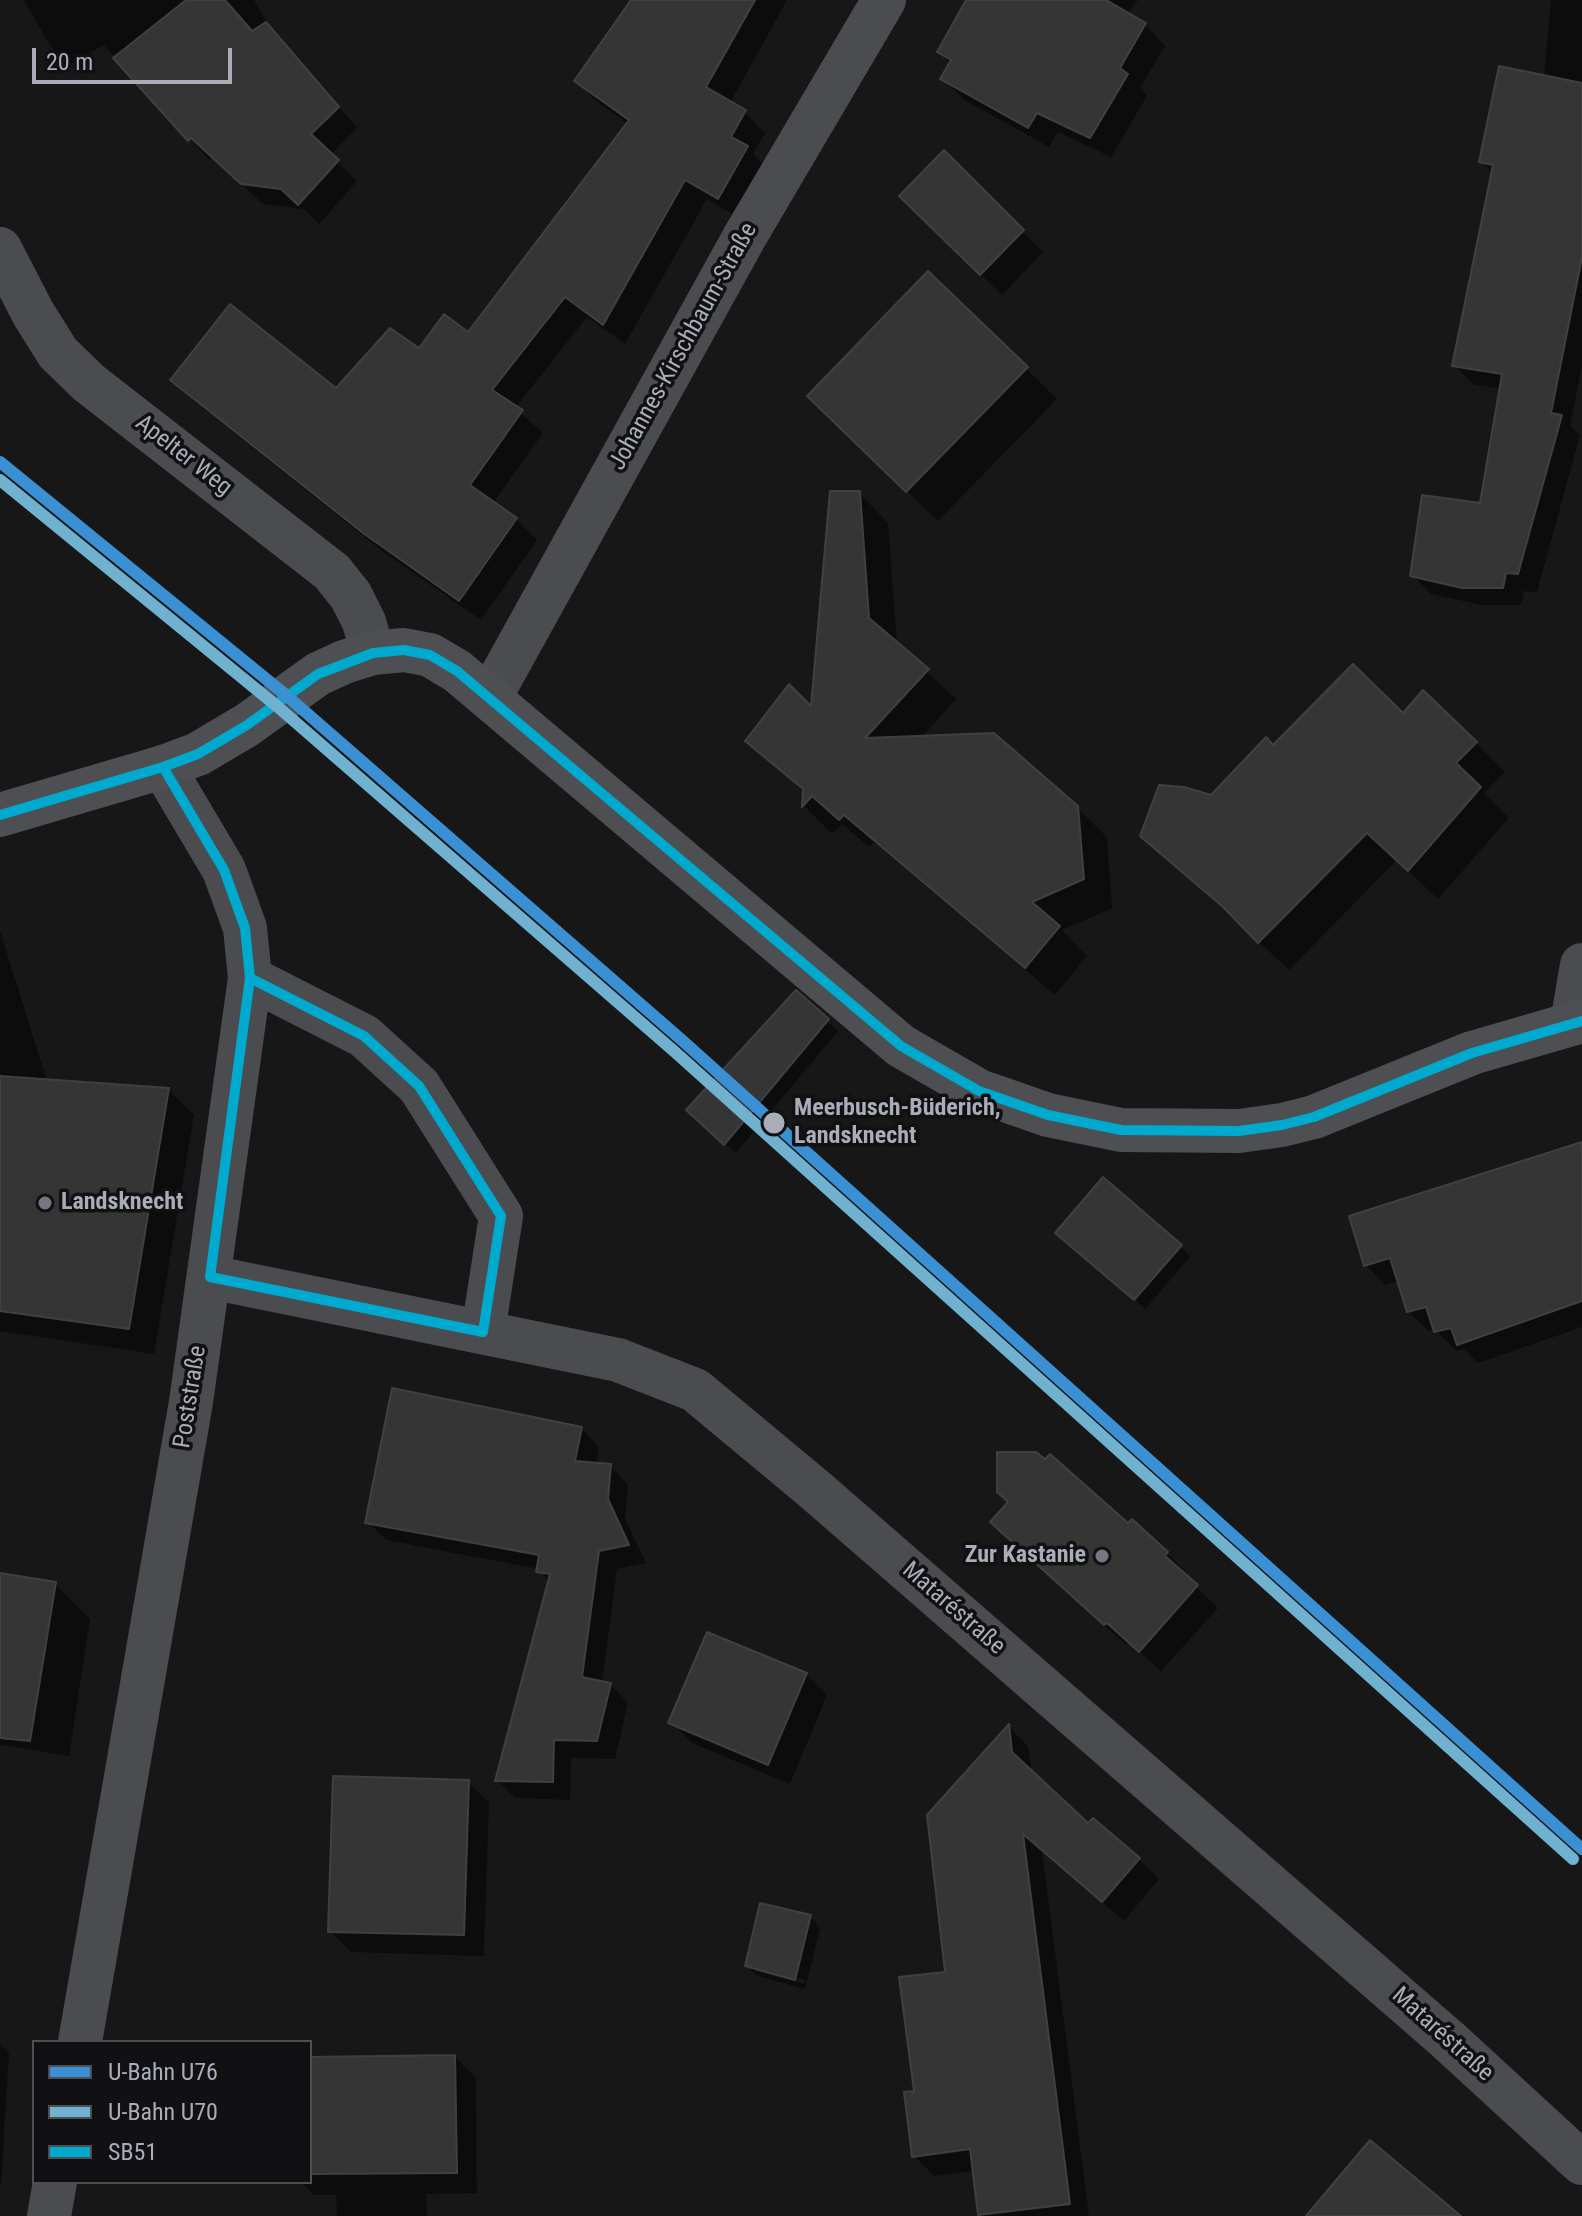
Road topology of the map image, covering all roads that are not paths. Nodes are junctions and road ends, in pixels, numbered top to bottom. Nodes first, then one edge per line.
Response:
1 (884, 0) edge
2 (0, 249) edge
3 (373, 653) junction
4 (490, 697) junction
5 (163, 767) junction
6 (0, 815) edge
7 (1582, 965) edge
8 (250, 978) junction
9 (1577, 1022) edge
10 (210, 1277) junction
11 (483, 1332) junction
12 (80, 2040) edge
13 (1582, 2163) edge
14 (55, 2184) edge
15 (49, 2216) edge

1 - 4 street, Johannes-Kirschbaum-Straße
2 - 3 street, Apelter Weg
3 - 4 main road
3 - 5 main road
4 - 9 main road
5 - 6 main road
5 - 8 street, Poststraße
7 - 9 street
8 - 10 street, Poststraße
8 - 11 street
10 - 11 street, Mataréstraße
10 - 12 street, Poststraße
11 - 13 street, Mataréstraße
14 - 15 street

